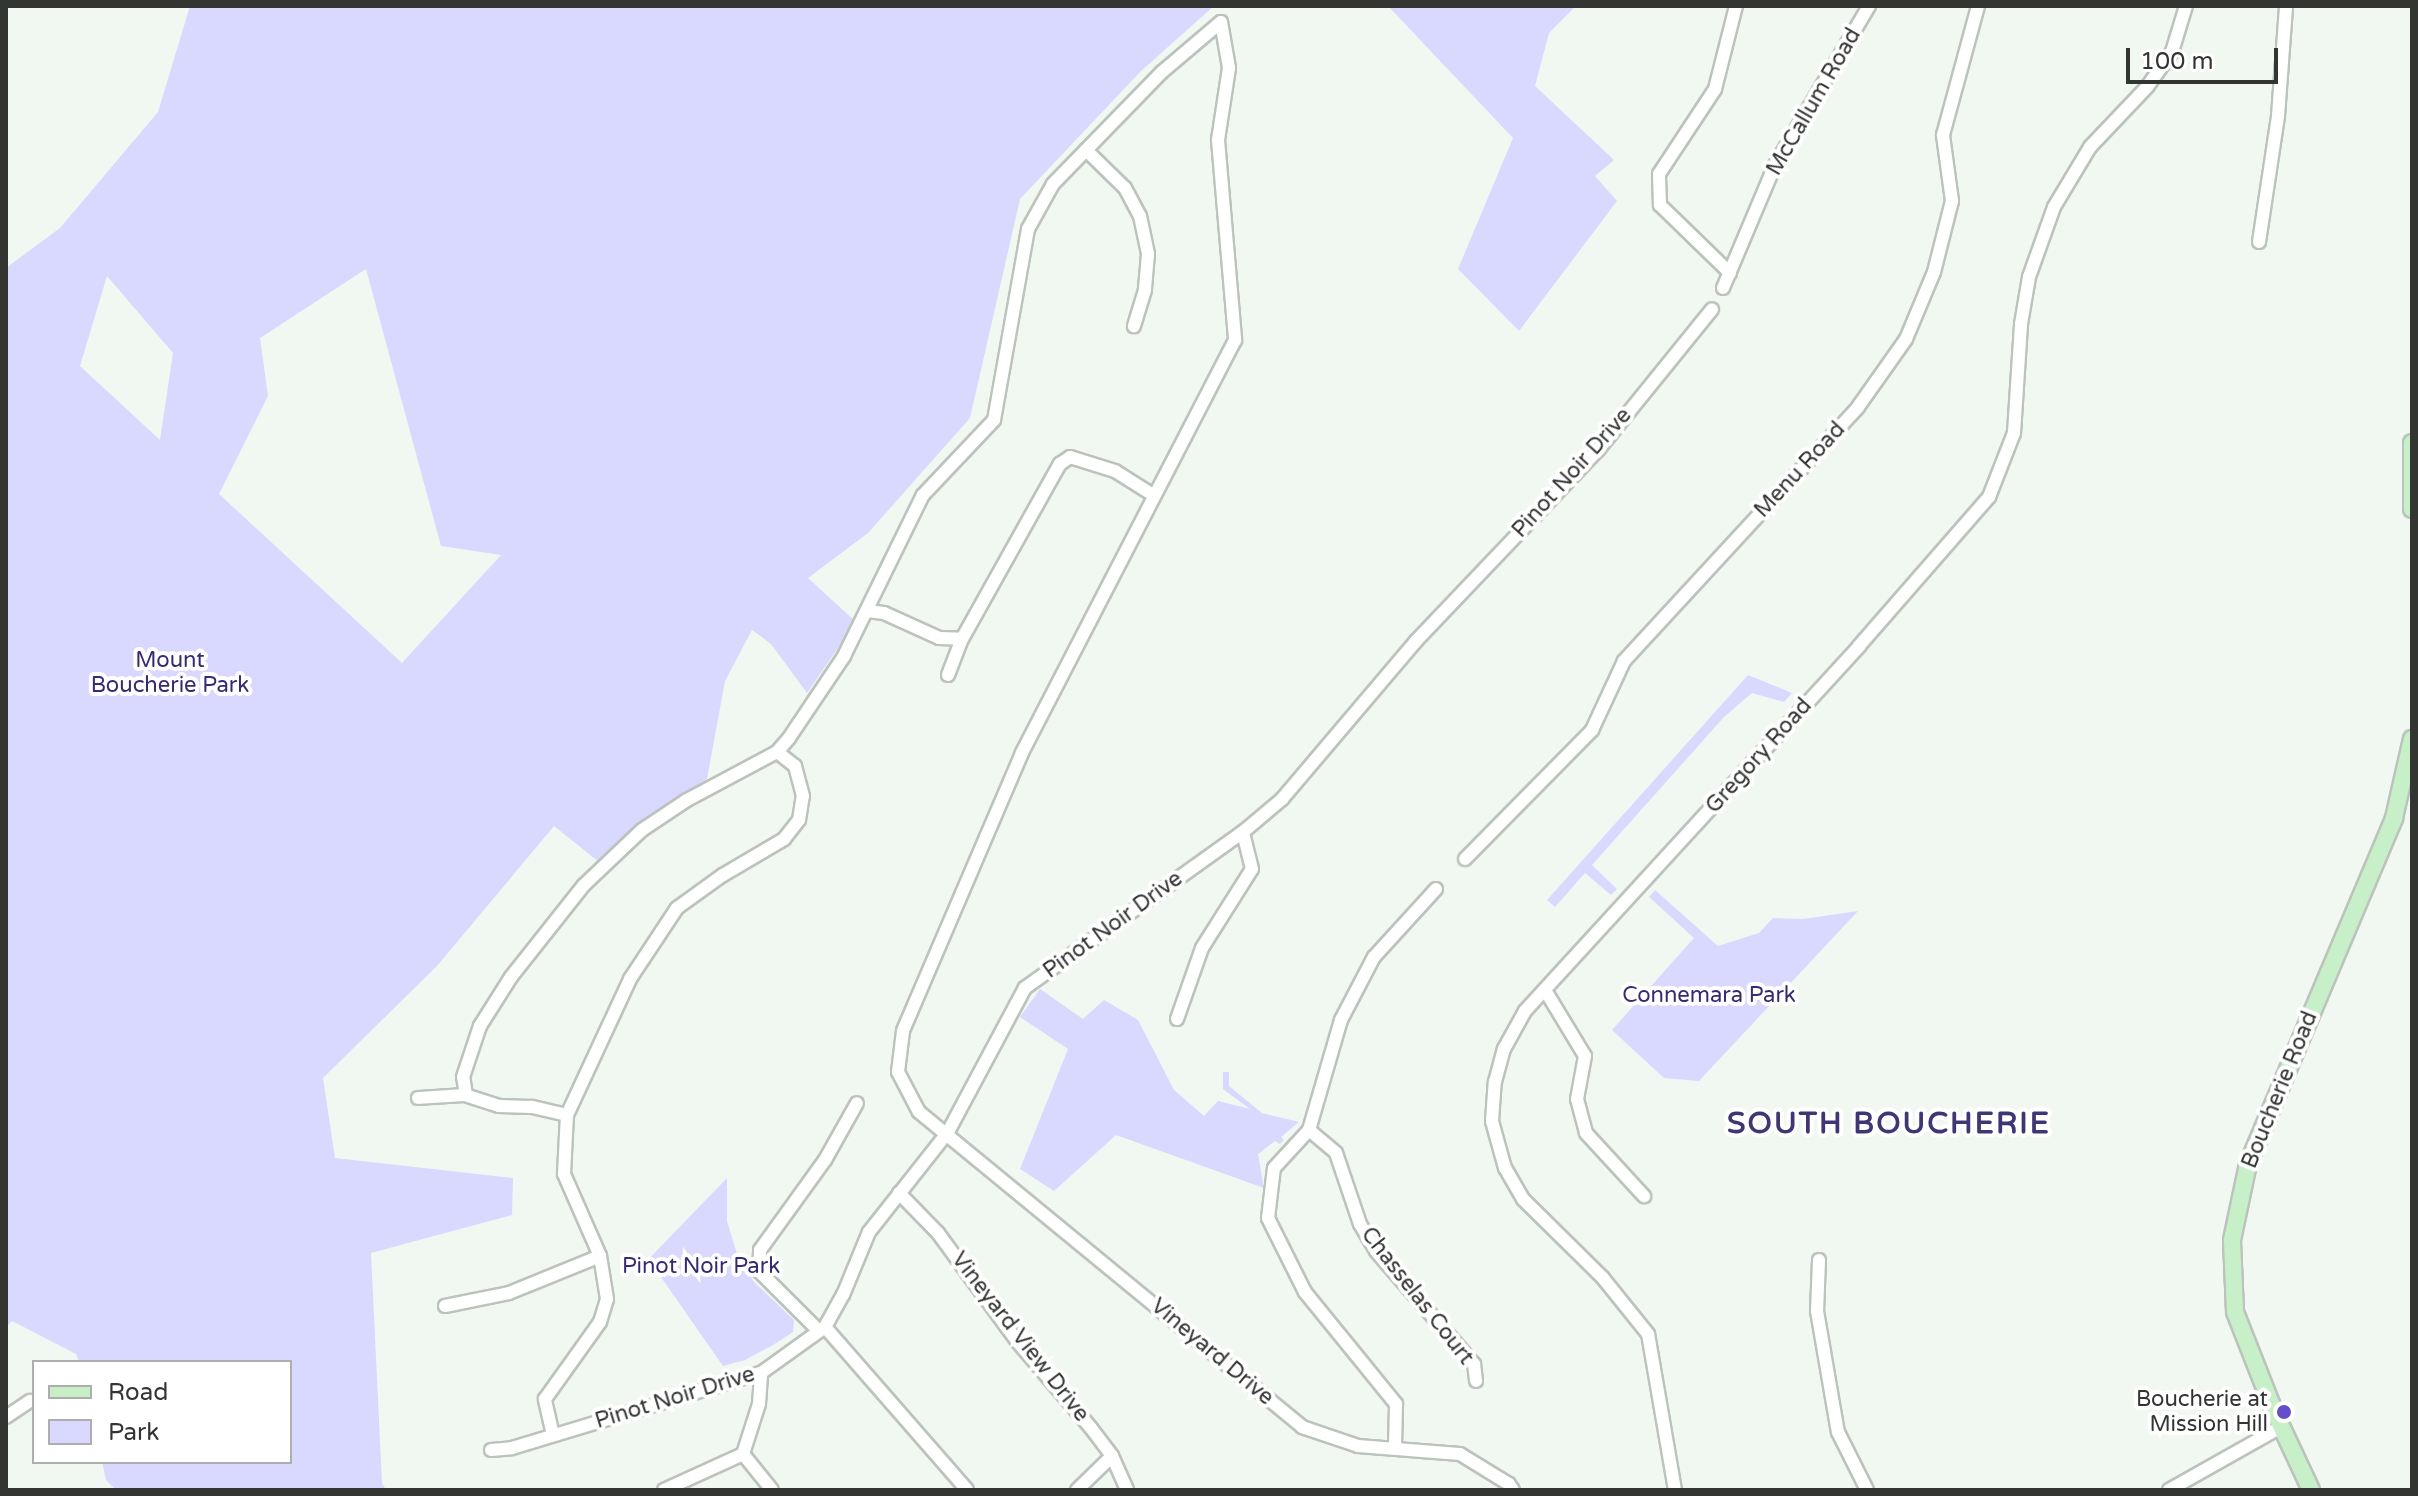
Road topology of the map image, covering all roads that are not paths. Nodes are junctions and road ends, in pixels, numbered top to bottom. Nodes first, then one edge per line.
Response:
1 (1736, 6) edge
2 (1869, 6) edge
3 (1978, 6) edge
4 (2186, 6) edge
5 (2286, 6) edge
6 (1086, 150) junction
7 (2259, 242) dead end
8 (1730, 273) junction
9 (1723, 288) dead end
10 (1712, 309) dead end
11 (1134, 326) dead end
12 (2412, 443) edge
13 (1153, 495) junction
14 (2412, 509) edge
15 (867, 611) junction
16 (962, 639) junction
17 (948, 675) dead end
18 (2412, 739) edge
19 (777, 752) junction
20 (1243, 832) junction
21 (1465, 859) dead end
22 (1436, 889) dead end
23 (1545, 990) junction
24 (1177, 1019) dead end
25 (466, 1095) junction
26 (418, 1098) dead end
27 (857, 1103) dead end
28 (567, 1115) junction
29 (1309, 1130) junction
30 (948, 1132) junction
31 (899, 1193) junction
32 (1644, 1196) dead end
33 (600, 1256) junction
34 (1819, 1260) dead end
35 (445, 1306) dead end
36 (822, 1329) junction
37 (761, 1373) junction
38 (1476, 1381) dead end
39 (30, 1401) dead end
40 (6, 1417) edge
41 (2281, 1427) junction
42 (553, 1435) junction
43 (1395, 1446) junction
44 (491, 1450) dead end
45 (743, 1454) junction
46 (1112, 1456) junction
47 (664, 1490) edge
48 (772, 1490) edge
49 (967, 1490) edge
50 (1077, 1490) edge
51 (1127, 1490) edge
52 (1513, 1490) edge
53 (1675, 1490) edge
54 (1867, 1490) edge
55 (2169, 1490) edge
56 (2311, 1490) edge

1 - 8 street
2 - 8 street, McCallum Road
3 - 21 street, Menu Road
4 - 23 street, Gregory Road
5 - 7 street
6 - 11 street
6 - 13 street, Vineyard Drive
6 - 15 street
8 - 9 street, McCallum Road
10 - 20 street, Pinot Noir Drive
12 - 14 main road
13 - 16 street
13 - 30 street, Vineyard Drive
15 - 16 street
15 - 19 street
16 - 17 street
18 - 41 main road, Boucherie Road
19 - 25 street
19 - 28 street
20 - 24 street
20 - 30 street, Pinot Noir Drive
22 - 29 street
23 - 32 street
23 - 53 street, Gregory Road
25 - 26 street
25 - 28 street
27 - 36 street
28 - 33 street
29 - 38 street, Chasselas Court
29 - 43 street
30 - 31 street, Pinot Noir Drive
30 - 43 street, Vineyard Drive
31 - 36 street, Pinot Noir Drive
31 - 46 street, Vineyard View Drive
33 - 35 street
33 - 42 street
34 - 54 street
36 - 37 street, Pinot Noir Drive
36 - 49 street
37 - 42 street, Pinot Noir Drive
37 - 45 street
39 - 40 street
41 - 55 street
41 - 56 main road, Boucherie Road
42 - 44 street, Pinot Noir Drive
43 - 52 street, Vineyard Drive
45 - 47 street
45 - 48 street
46 - 50 street
46 - 51 street, Vineyard View Drive

